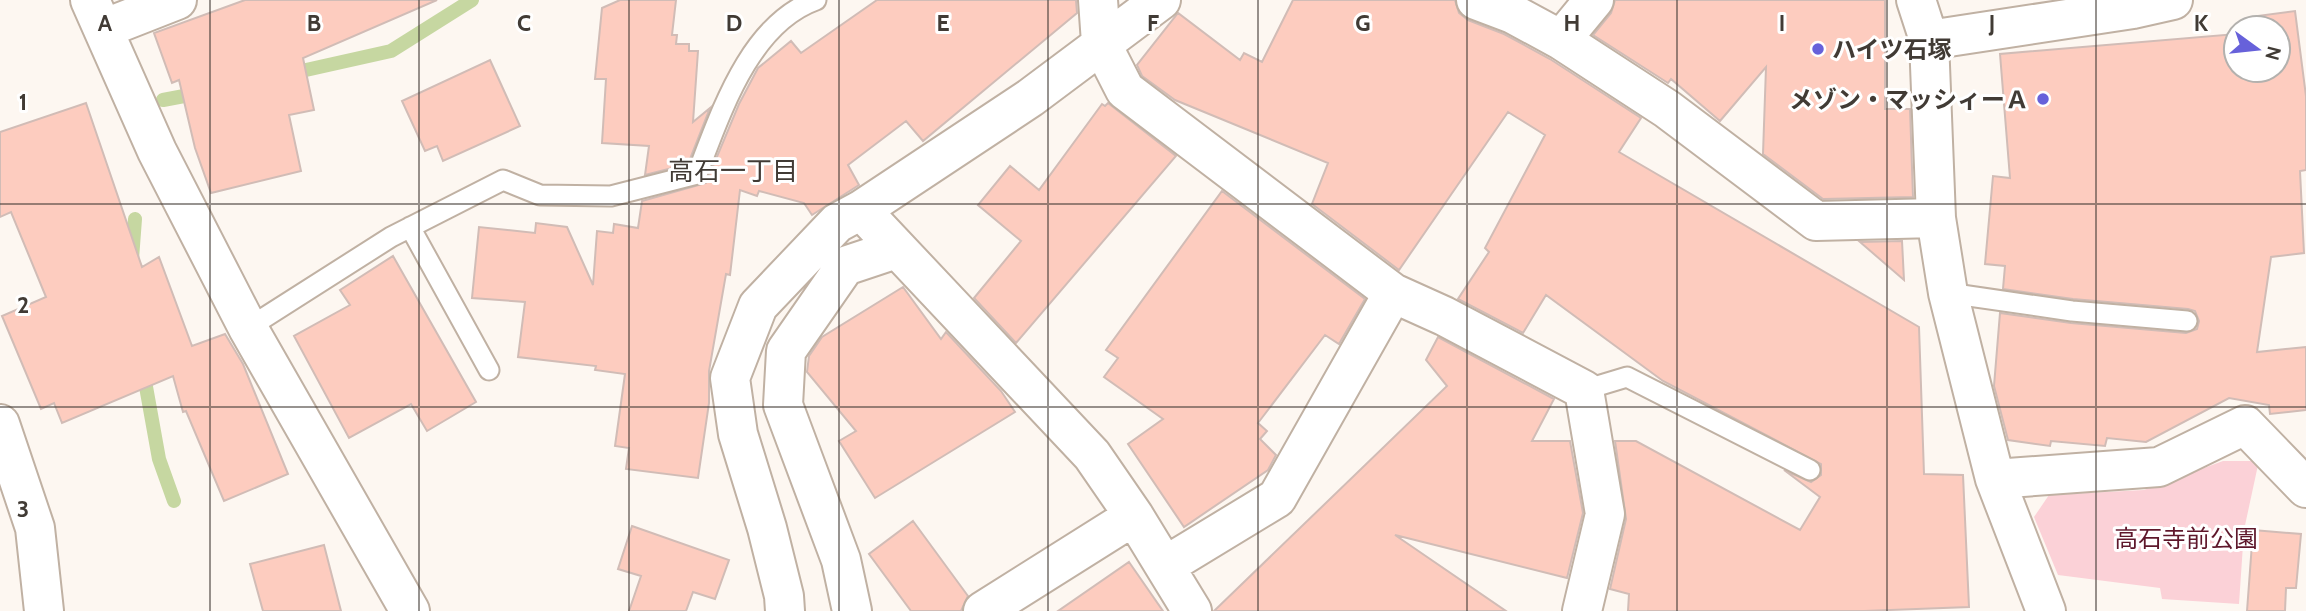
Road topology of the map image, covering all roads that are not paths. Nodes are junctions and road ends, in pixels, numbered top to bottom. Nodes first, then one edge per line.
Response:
1 (177, 0) edge
2 (816, 0) edge
3 (1098, 0) edge
4 (1161, 0) edge
5 (1476, 0) edge
6 (1594, 0) edge
7 (1916, 0) edge
8 (2173, 0) edge
9 (2132, 5) edge
10 (97, 14) edge
11 (1561, 40) junction
12 (1929, 40) junction
13 (1101, 43) junction
14 (861, 210) junction
15 (1936, 218) junction
16 (410, 227) junction
17 (896, 249) junction
18 (1392, 293) junction
19 (1948, 293) junction
20 (2187, 321) dead end
21 (248, 328) junction
22 (489, 370) dead end
23 (1584, 390) junction
24 (0, 424) edge
25 (1810, 470) dead end
26 (1995, 479) junction
27 (2306, 488) edge
28 (1134, 516) junction
29 (1164, 566) junction
30 (44, 611) edge
31 (410, 611) edge
32 (785, 611) edge
33 (852, 611) edge
34 (983, 611) edge
35 (1192, 611) edge
36 (1582, 611) edge
37 (2046, 611) edge

1 - 10 street
2 - 16 lane
3 - 13 street
4 - 13 street
5 - 11 street
6 - 11 street
7 - 12 street
8 - 9 street
9 - 12 street
10 - 21 street
11 - 15 street
12 - 15 street
13 - 14 street
13 - 18 street
14 - 17 street
14 - 32 street
15 - 19 street
16 - 21 lane
16 - 22 lane
17 - 28 street
17 - 33 street
18 - 23 street
18 - 29 street
19 - 20 lane
19 - 26 street
21 - 31 street
23 - 25 lane
23 - 36 street
24 - 30 street
26 - 27 street
26 - 37 street
28 - 29 street
28 - 34 street
29 - 35 street

